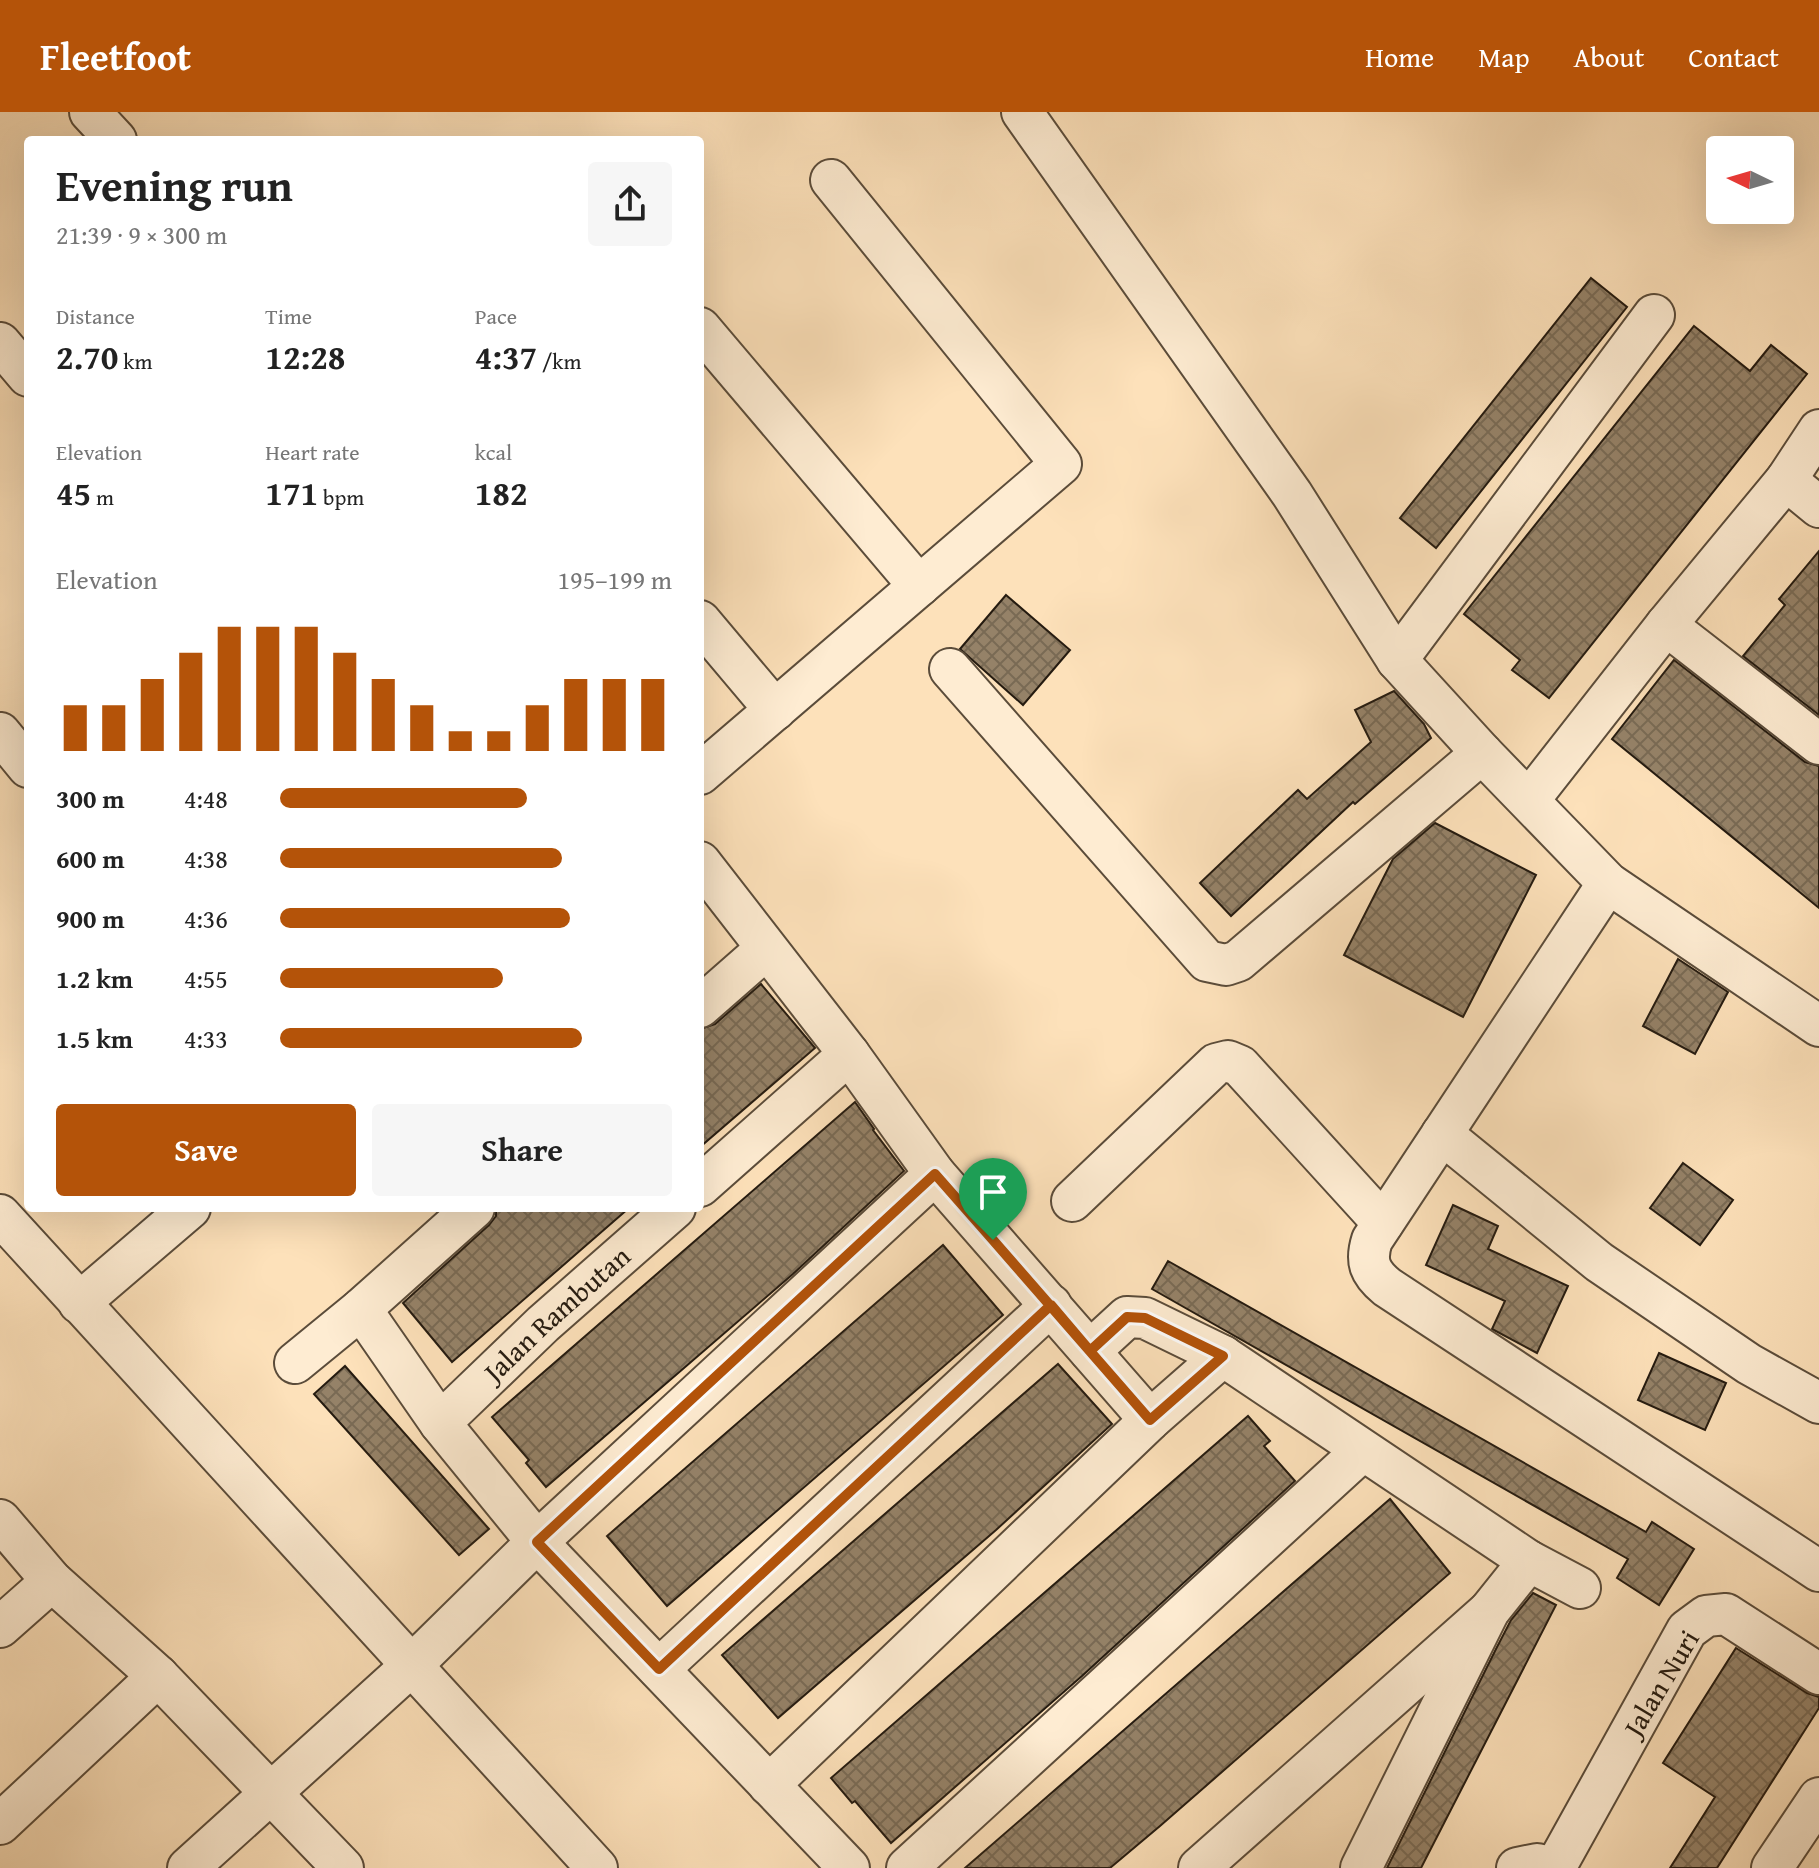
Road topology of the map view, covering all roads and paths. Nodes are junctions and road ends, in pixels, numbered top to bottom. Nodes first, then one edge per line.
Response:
1 (90, 112) edge
2 (1022, 112) edge
3 (112, 136) edge
4 (831, 180) dead end
5 (1654, 315) dead end
6 (704, 333) edge
7 (0, 343) edge
8 (24, 371) edge
9 (1819, 430) edge
10 (1786, 480) junction
11 (1819, 507) edge
12 (919, 586) junction
13 (1666, 625) junction
14 (704, 626) edge
15 (1397, 660) junction
16 (950, 669) dead end
17 (775, 710) junction
18 (0, 733) edge
19 (1819, 744) edge
20 (1482, 753) junction
21 (24, 762) edge
22 (704, 771) edge
23 (1529, 800) junction
24 (704, 867) edge
25 (1608, 883) junction
26 (766, 949) junction
27 (704, 1003) edge
28 (1819, 1026) edge
29 (849, 1054) junction
30 (1442, 1134) junction
31 (935, 1174) junction
32 (704, 1182) edge
33 (1072, 1201) dead end
34 (185, 1212) edge
35 (470, 1212) edge
36 (670, 1212) edge
37 (1383, 1223) junction
38 (7, 1237) edge
39 (79, 1303) junction
40 (1051, 1305) junction
41 (361, 1309) junction
42 (1090, 1351) junction
43 (1223, 1356) junction
44 (295, 1363) dead end
45 (1819, 1403) edge
46 (1150, 1420) junction
47 (440, 1423) junction
48 (1362, 1451) junction
49 (0, 1520) edge
50 (537, 1542) junction
51 (1529, 1561) junction
52 (1819, 1571) edge
53 (52, 1581) junction
54 (1580, 1588) dead end
55 (1489, 1611) junction
56 (0, 1627) edge
57 (411, 1666) junction
58 (659, 1669) junction
59 (1819, 1674) edge
60 (158, 1676) junction
61 (769, 1785) junction
62 (270, 1793) junction
63 (1819, 1798) edge
64 (0, 1824) edge
65 (188, 1868) edge
66 (343, 1868) edge
67 (597, 1868) edge
68 (849, 1868) edge
69 (907, 1868) edge
70 (1199, 1868) edge
71 (1361, 1868) edge
72 (1517, 1868) edge
73 (1555, 1868) edge
74 (1772, 1868) edge

1 - 3 street
2 - 15 street
4 - 12 street
5 - 15 street
6 - 12 street
7 - 8 street
9 - 10 street
10 - 11 street
10 - 13 street
12 - 17 street
13 - 19 street
13 - 23 street
14 - 17 street
15 - 20 street
16 - 20 street
17 - 22 street
18 - 21 street
20 - 23 street
23 - 25 street
24 - 26 street
25 - 28 street
25 - 30 street
26 - 27 street
26 - 29 street
29 - 31 street
29 - 32 street
30 - 37 street
30 - 45 street
31 - 40 street
31 - 50 street
33 - 37 street
34 - 39 street
35 - 41 street
36 - 47 street, Jalan Rambutan
37 - 52 street
38 - 39 street
39 - 57 street
40 - 42 street
40 - 58 street
41 - 44 street
41 - 47 street
42 - 43 street
42 - 46 street
43 - 46 street
43 - 48 street
46 - 61 street
47 - 50 street
48 - 51 street
48 - 69 street
49 - 53 street
50 - 57 street
50 - 58 street
51 - 54 street
51 - 55 street
53 - 56 street
53 - 60 street
55 - 70 street
55 - 71 street
57 - 62 street
57 - 67 street
58 - 61 street
59 - 73 street, Jalan Nuri
60 - 62 street
60 - 64 street
61 - 68 street
62 - 65 street
62 - 66 street
63 - 74 street
72 - 73 street

